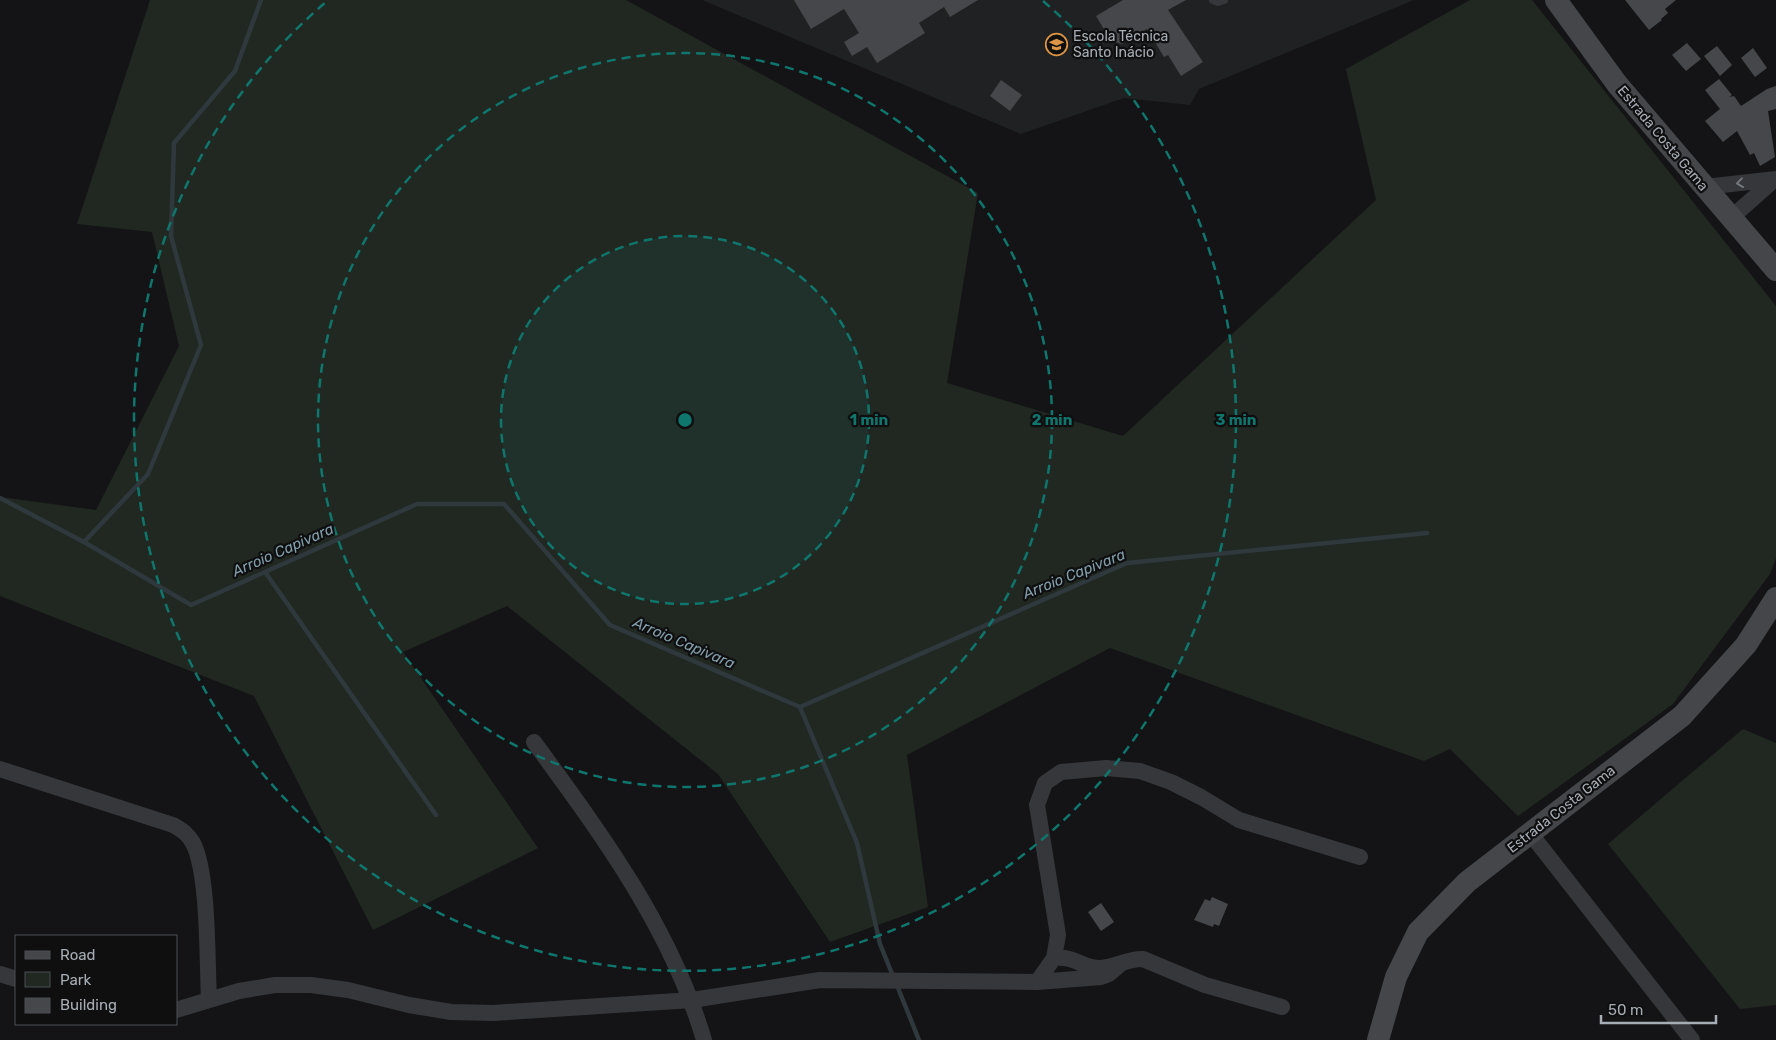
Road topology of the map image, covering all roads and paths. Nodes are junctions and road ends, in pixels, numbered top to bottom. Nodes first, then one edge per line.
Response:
1 (1213, 0) edge
2 (1224, 0) edge
3 (1556, 0) edge
4 (1775, 179) edge
5 (1705, 187) junction
6 (1731, 218) junction
7 (1776, 270) edge
8 (1776, 598) edge
9 (534, 742) dead end
10 (0, 769) edge
11 (1530, 833) junction
12 (1360, 857) dead end
13 (1054, 958) junction
14 (1122, 964) junction
15 (0, 974) edge
16 (15, 978) edge
17 (1037, 982) junction
18 (209, 1000) junction
19 (692, 1000) junction
20 (1282, 1007) dead end
21 (178, 1009) edge
22 (704, 1040) edge
23 (1378, 1040) edge
24 (1692, 1040) edge

1 - 2 lane
3 - 5 main road, Estrada Costa Gama
4 -> 5 street
4 - 6 street
5 - 6 main road, Estrada Costa Gama
6 - 7 main road, Estrada Costa Gama
8 - 11 main road, Estrada Costa Gama
9 - 19 street
10 - 18 street
11 - 23 main road, Estrada Costa Gama
11 - 24 street
12 - 13 street
13 - 14 street
13 - 17 street
14 - 17 street
14 - 20 street
15 - 16 street
17 - 19 street
18 - 19 street
18 - 21 street
19 - 22 street

